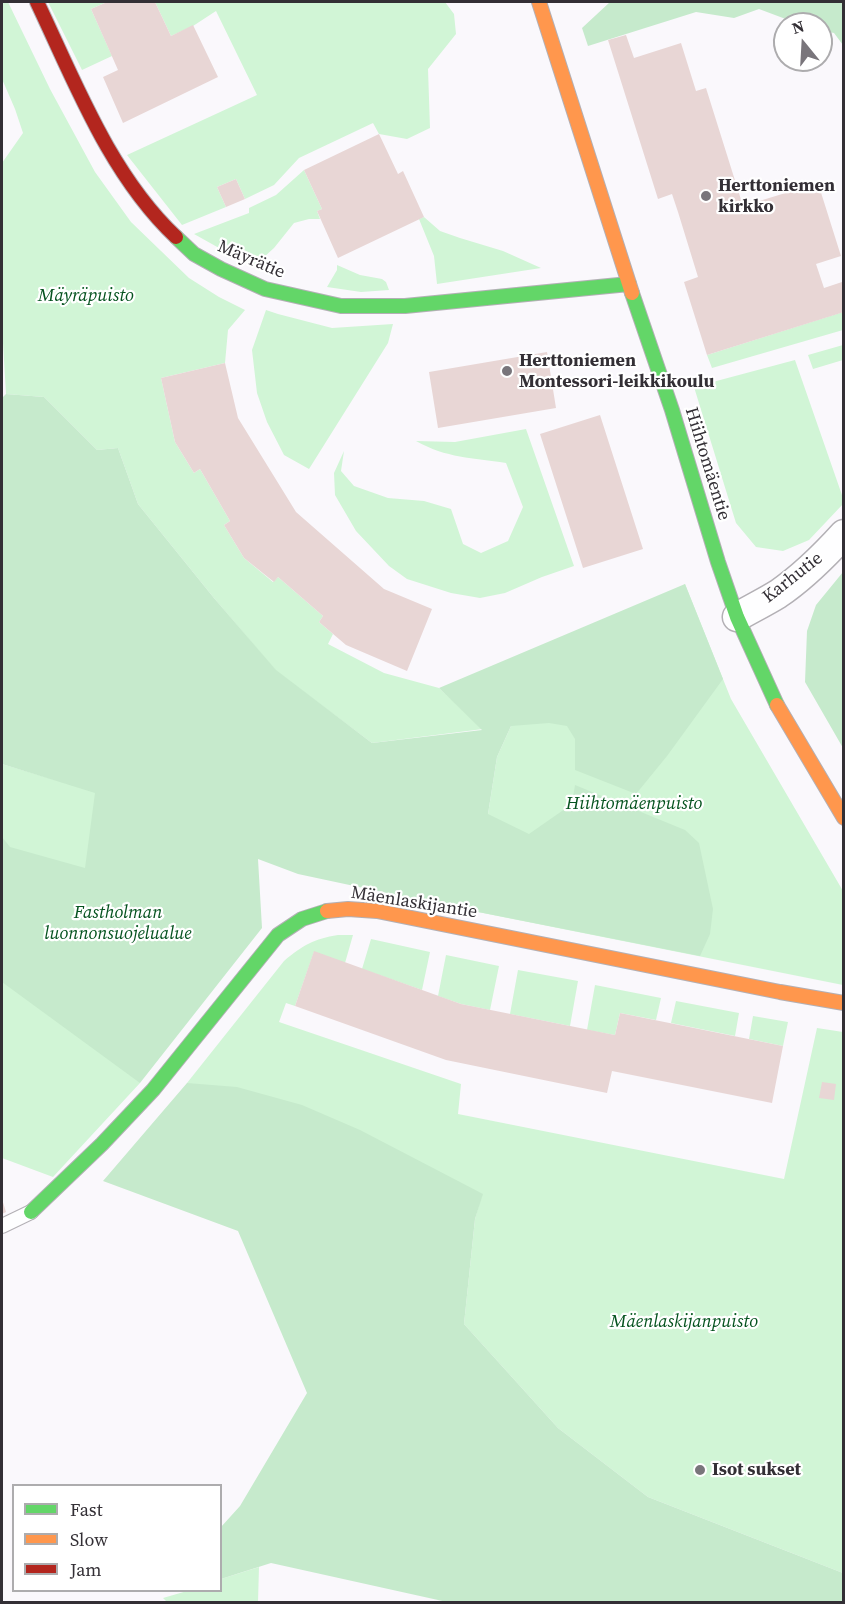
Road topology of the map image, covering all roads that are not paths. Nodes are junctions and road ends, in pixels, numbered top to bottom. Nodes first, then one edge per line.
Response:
1 (37, 2) edge
2 (539, 2) edge
3 (629, 284) junction
4 (843, 534) edge
5 (737, 617) junction
6 (843, 818) edge
7 (843, 1003) edge
8 (31, 1212) joint
9 (2, 1226) edge

1 - 3 street, Mäyrätie
2 - 3 street, Hiihtomäentie
3 - 5 street, Hiihtomäentie
4 - 5 street, Karhutie
5 - 6 street, Hiihtomäentie
7 - 8 street, Mäenlaskijantie
8 - 9 lane

